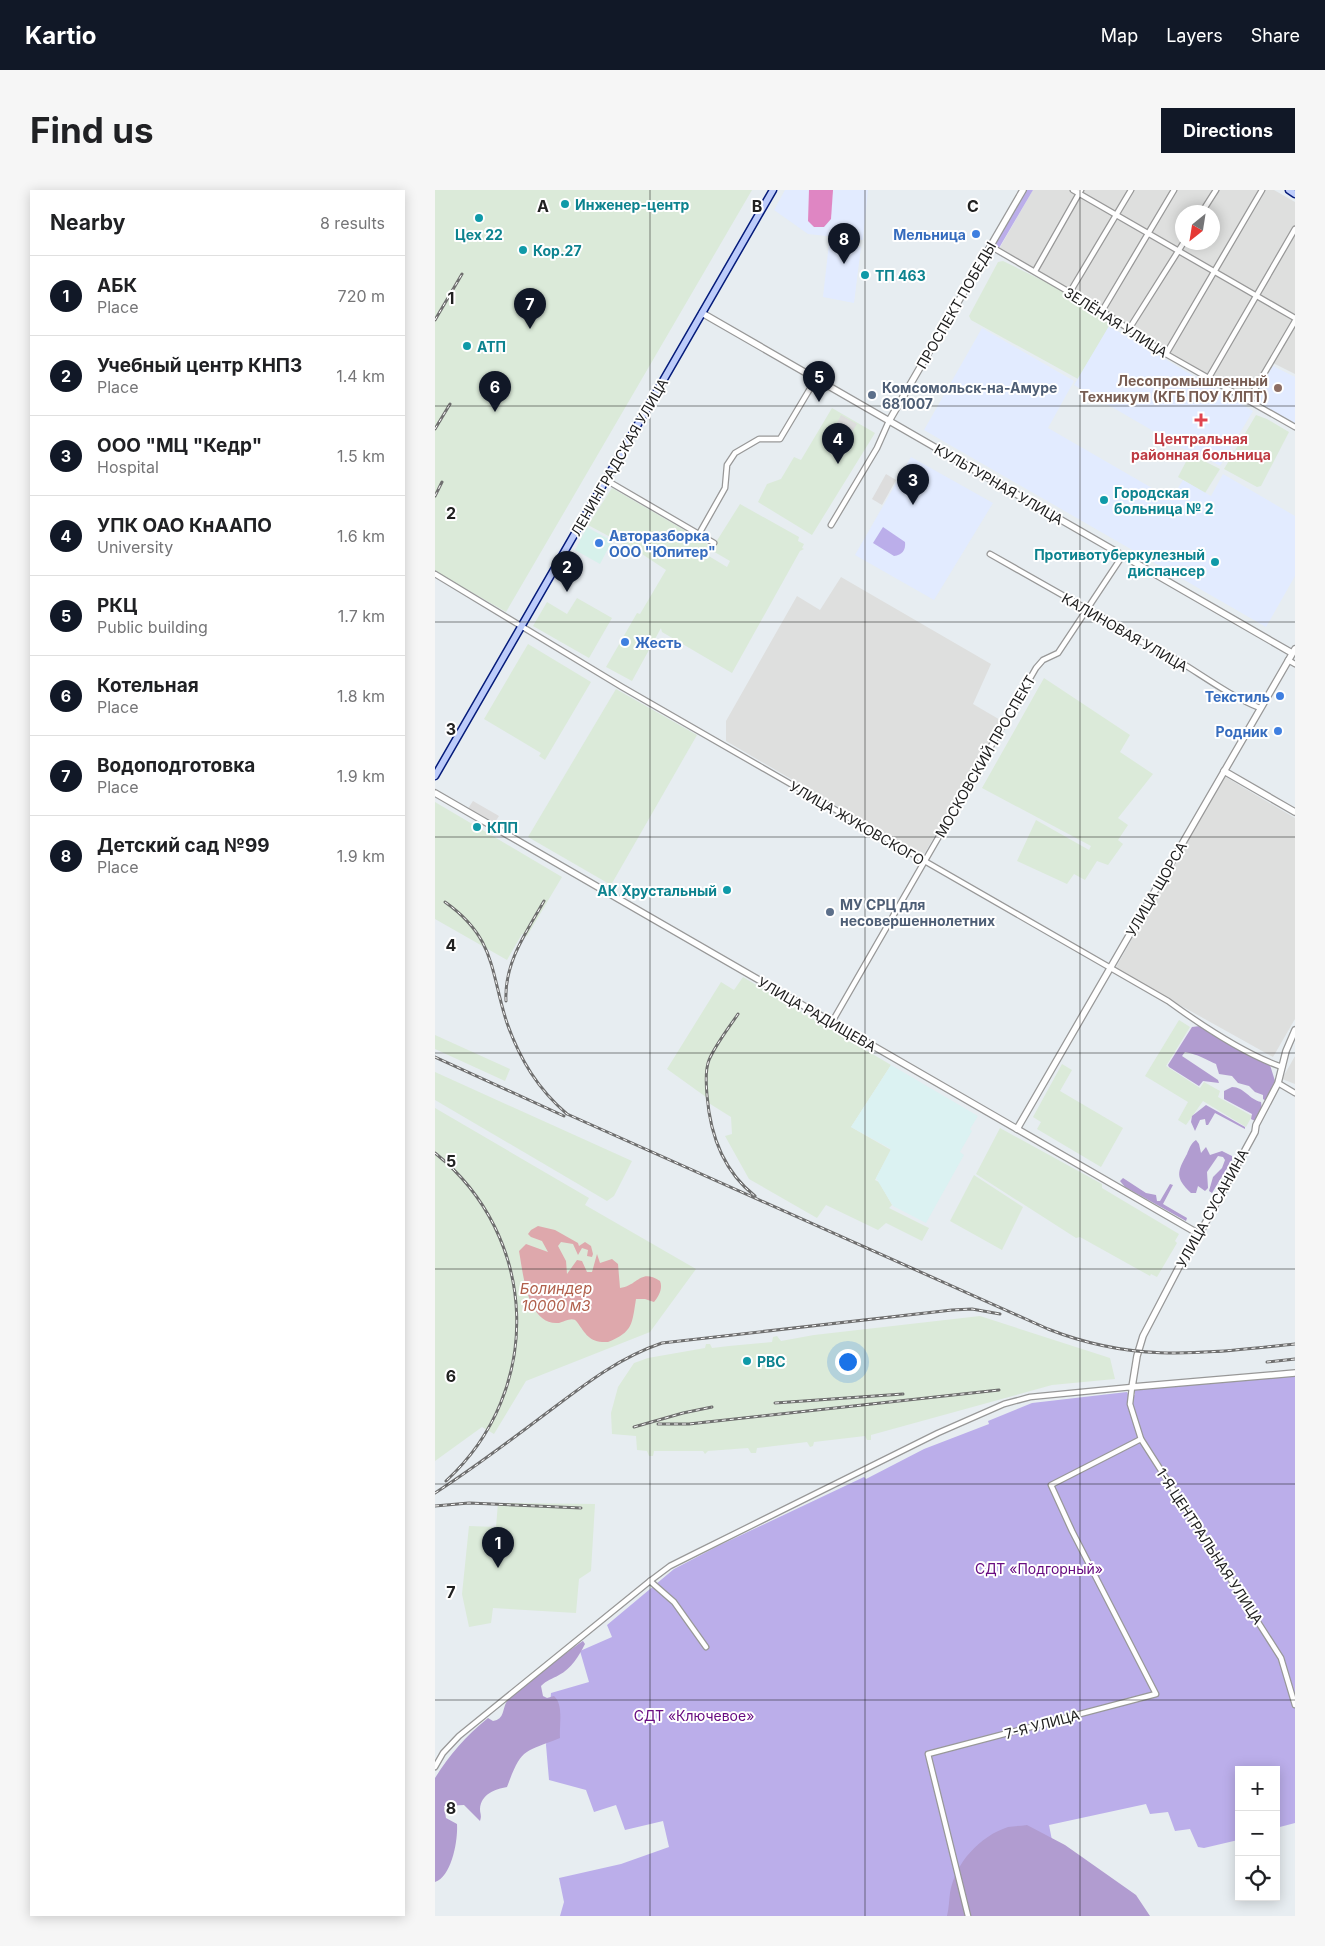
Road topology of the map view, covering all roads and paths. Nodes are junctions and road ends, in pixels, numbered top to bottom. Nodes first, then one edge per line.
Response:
1 (773, 190) edge
2 (1023, 190) edge
3 (1073, 190) edge
4 (1131, 190) edge
5 (1174, 190) edge
6 (1216, 190) edge
7 (1262, 190) edge
8 (1289, 190) edge
9 (1080, 192) edge
10 (1295, 194) edge
11 (1206, 205) edge
12 (1116, 216) junction
13 (1295, 228) edge
14 (1147, 235) junction
15 (990, 246) junction
16 (1178, 252) junction
17 (1035, 272) junction
18 (1214, 272) junction
19 (1070, 292) junction
20 (1255, 296) junction
21 (1102, 311) junction
22 (702, 313) junction
23 (1295, 319) edge
24 (1129, 329) junction
25 (1166, 354) junction
26 (1208, 379) junction
27 (822, 383) junction
28 (1249, 401) junction
29 (889, 421) junction
30 (1295, 427) edge
31 (606, 480) junction
32 (831, 525) dead end
33 (699, 534) junction
34 (714, 542) dead end
35 (990, 554) dead end
36 (1123, 555) junction
37 (435, 574) edge
38 (1087, 609) junction
39 (521, 627) junction
40 (1294, 652) edge
41 (1288, 660) junction
42 (1295, 664) edge
43 (1260, 708) junction
44 (1224, 771) junction
45 (435, 776) edge
46 (435, 793) edge
47 (1295, 812) edge
48 (923, 862) junction
49 (1109, 969) junction
50 (832, 1022) junction
51 (1295, 1030) edge
52 (1282, 1067) junction
53 (1278, 1083) junction
54 (1295, 1093) edge
55 (1017, 1129) junction
56 (1199, 1234) junction
57 (1295, 1373) edge
58 (1132, 1387) junction
59 (1141, 1439) junction
60 (650, 1581) junction
61 (706, 1648) dead end
62 (1295, 1705) edge
63 (435, 1767) edge
64 (969, 1916) edge

1 - 22 main road, ЛЕНИНГРАДСКАЯ УЛИЦА
2 - 15 street, ПРОСПЕКТ ПОБЕДЫ
3 - 9 street
4 - 12 street
5 - 14 street
6 - 11 street
7 - 18 street
8 - 10 main road
9 - 12 street
9 - 17 street
12 - 14 street
12 - 19 street
13 - 20 street
14 - 16 street
14 - 21 street
15 - 17 street, ЗЕЛЁНАЯ УЛИЦА
15 - 29 street, ПРОСПЕКТ ПОБЕДЫ
16 - 18 street
16 - 24 street
17 - 19 street, ЗЕЛЁНАЯ УЛИЦА
18 - 20 street
18 - 25 street
19 - 21 street, ЗЕЛЁНАЯ УЛИЦА
20 - 23 street
20 - 26 street
21 - 24 street, ЗЕЛЁНАЯ УЛИЦА
22 - 27 street, КУЛЬТУРНАЯ УЛИЦА
22 - 31 main road, ЛЕНИНГРАДСКАЯ УЛИЦА
23 - 28 street
24 - 25 street, ЗЕЛЁНАЯ УЛИЦА
25 - 26 street, ЗЕЛЁНАЯ УЛИЦА
26 - 28 street, ЗЕЛЁНАЯ УЛИЦА
27 - 29 street, КУЛЬТУРНАЯ УЛИЦА
27 - 33 street
28 - 30 street, ЗЕЛЁНАЯ УЛИЦА
29 - 32 street, ПРОСПЕКТ ПОБЕДЫ
29 - 36 street, КУЛЬТУРНАЯ УЛИЦА
31 - 33 street
31 - 39 main road, ЛЕНИНГРАДСКАЯ УЛИЦА
33 - 34 street
35 - 38 street, КАЛИНОВАЯ УЛИЦА
36 - 38 street, МОСКОВСКИЙ ПРОСПЕКТ
36 - 40 street, КУЛЬТУРНАЯ УЛИЦА
37 - 39 street, УЛИЦА ЖУКОВСКОГО
38 - 43 street, КАЛИНОВАЯ УЛИЦА
38 - 48 street, МОСКОВСКИЙ ПРОСПЕКТ
39 - 45 main road, ЛЕНИНГРАДСКАЯ УЛИЦА
39 - 48 street, УЛИЦА ЖУКОВСКОГО
40 - 41 street, УЛИЦА ЩОРСА
41 - 42 street
41 - 43 street, УЛИЦА ЩОРСА
43 - 44 street, УЛИЦА ЩОРСА
44 - 47 street
44 - 49 street, УЛИЦА ЩОРСА
46 - 50 street, УЛИЦА РАДИЩЕВА
48 - 49 street, УЛИЦА ЖУКОВСКОГО
48 - 50 street, МОСКОВСКИЙ ПРОСПЕКТ
49 - 52 street, УЛИЦА ЖУКОВСКОГО
49 - 55 street, УЛИЦА ЩОРСА
50 - 55 street, УЛИЦА РАДИЩЕВА
51 - 52 street, УЛИЦА СУСАНИНА
52 - 53 street, УЛИЦА СУСАНИНА
53 - 54 street
53 - 56 street, УЛИЦА СУСАНИНА
55 - 56 street, УЛИЦА РАДИЩЕВА
56 - 58 street, УЛИЦА СУСАНИНА
57 - 58 street
58 - 59 street, 1-Я ЦЕНТРАЛЬНАЯ УЛИЦА
58 - 60 street
59 - 62 street, 1-Я ЦЕНТРАЛЬНАЯ УЛИЦА
59 - 64 street, 7-Я УЛИЦА
60 - 61 street
60 - 63 street

